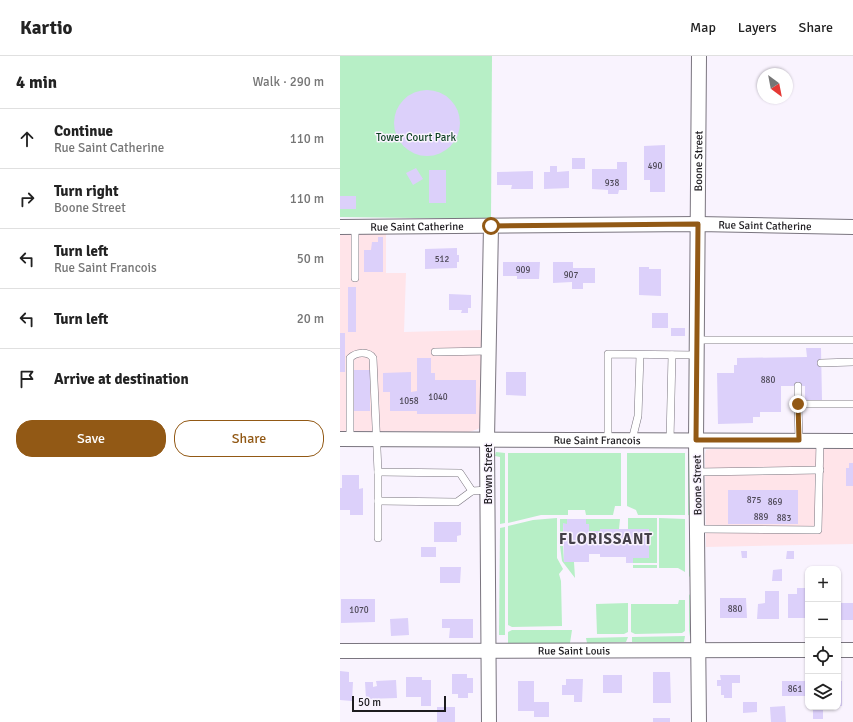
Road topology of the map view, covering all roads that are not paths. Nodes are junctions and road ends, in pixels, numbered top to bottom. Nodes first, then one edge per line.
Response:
1 (699, 56) edge
2 (698, 224) junction
3 (491, 226) junction
4 (340, 227) edge
5 (355, 227) junction
6 (853, 228) edge
7 (355, 278) dead end
8 (697, 340) junction
9 (853, 340) edge
10 (489, 351) junction
11 (435, 352) dead end
12 (640, 355) junction
13 (672, 355) junction
14 (697, 355) junction
15 (853, 362) edge
16 (821, 363) dead end
17 (798, 386) dead end
18 (798, 404) junction
19 (853, 404) edge
20 (345, 439) edge
21 (377, 439) junction
22 (487, 439) junction
23 (608, 440) junction
24 (632, 440) junction
25 (670, 440) junction
26 (696, 440) junction
27 (799, 440) junction
28 (820, 440) junction
29 (853, 441) edge
30 (820, 470) junction
31 (378, 472) junction
32 (696, 472) junction
33 (472, 490) junction
34 (488, 490) junction
35 (378, 501) junction
36 (697, 529) junction
37 (378, 538) dead end
38 (489, 649) junction
39 (698, 649) junction
40 (805, 650) edge
41 (841, 650) edge
42 (853, 650) edge
43 (340, 651) edge
44 (489, 722) edge
45 (699, 722) edge

1 - 2 street, Boone Street
2 - 3 street, Rue Saint Catherine
2 - 6 street, Rue Saint Catherine
2 - 8 street, Boone Street
3 - 5 street, Rue Saint Catherine
3 - 10 street, Brown Street
4 - 5 street, Rue Saint Catherine
5 - 7 lane
8 - 9 lane
8 - 14 street, Boone Street
10 - 11 lane
10 - 22 street, Brown Street
12 - 13 lane
12 - 23 lane
12 - 24 lane
13 - 14 lane
13 - 25 lane
14 - 26 street, Boone Street
15 - 16 lane
17 - 18 lane
18 - 19 lane
18 - 27 lane
20 - 21 street, Rue Saint Francois
20 - 21 lane
21 - 22 street, Rue Saint Francois
21 - 31 lane
22 - 23 street, Rue Saint Francois
22 - 34 street, Brown Street
23 - 24 street, Rue Saint Francois
24 - 25 street, Rue Saint Francois
25 - 26 street, Rue Saint Francois
26 - 27 street, Rue Saint Francois
26 - 32 street, Boone Street
27 - 28 street, Rue Saint Francois
28 - 29 street, Rue Saint Francois
28 - 30 lane
30 - 32 lane
30 - 36 lane
31 - 33 lane
31 - 35 lane
32 - 36 street, Boone Street
33 - 34 lane
33 - 35 lane
34 - 38 street, Brown Street
35 - 37 lane
36 - 39 street, Boone Street
38 - 39 street, Rue Saint Louis
38 - 43 street, Rue Saint Louis
38 - 44 street, Brown Street
39 - 40 street, Rue Saint Louis
39 - 45 street, Boone Street
41 - 42 street

